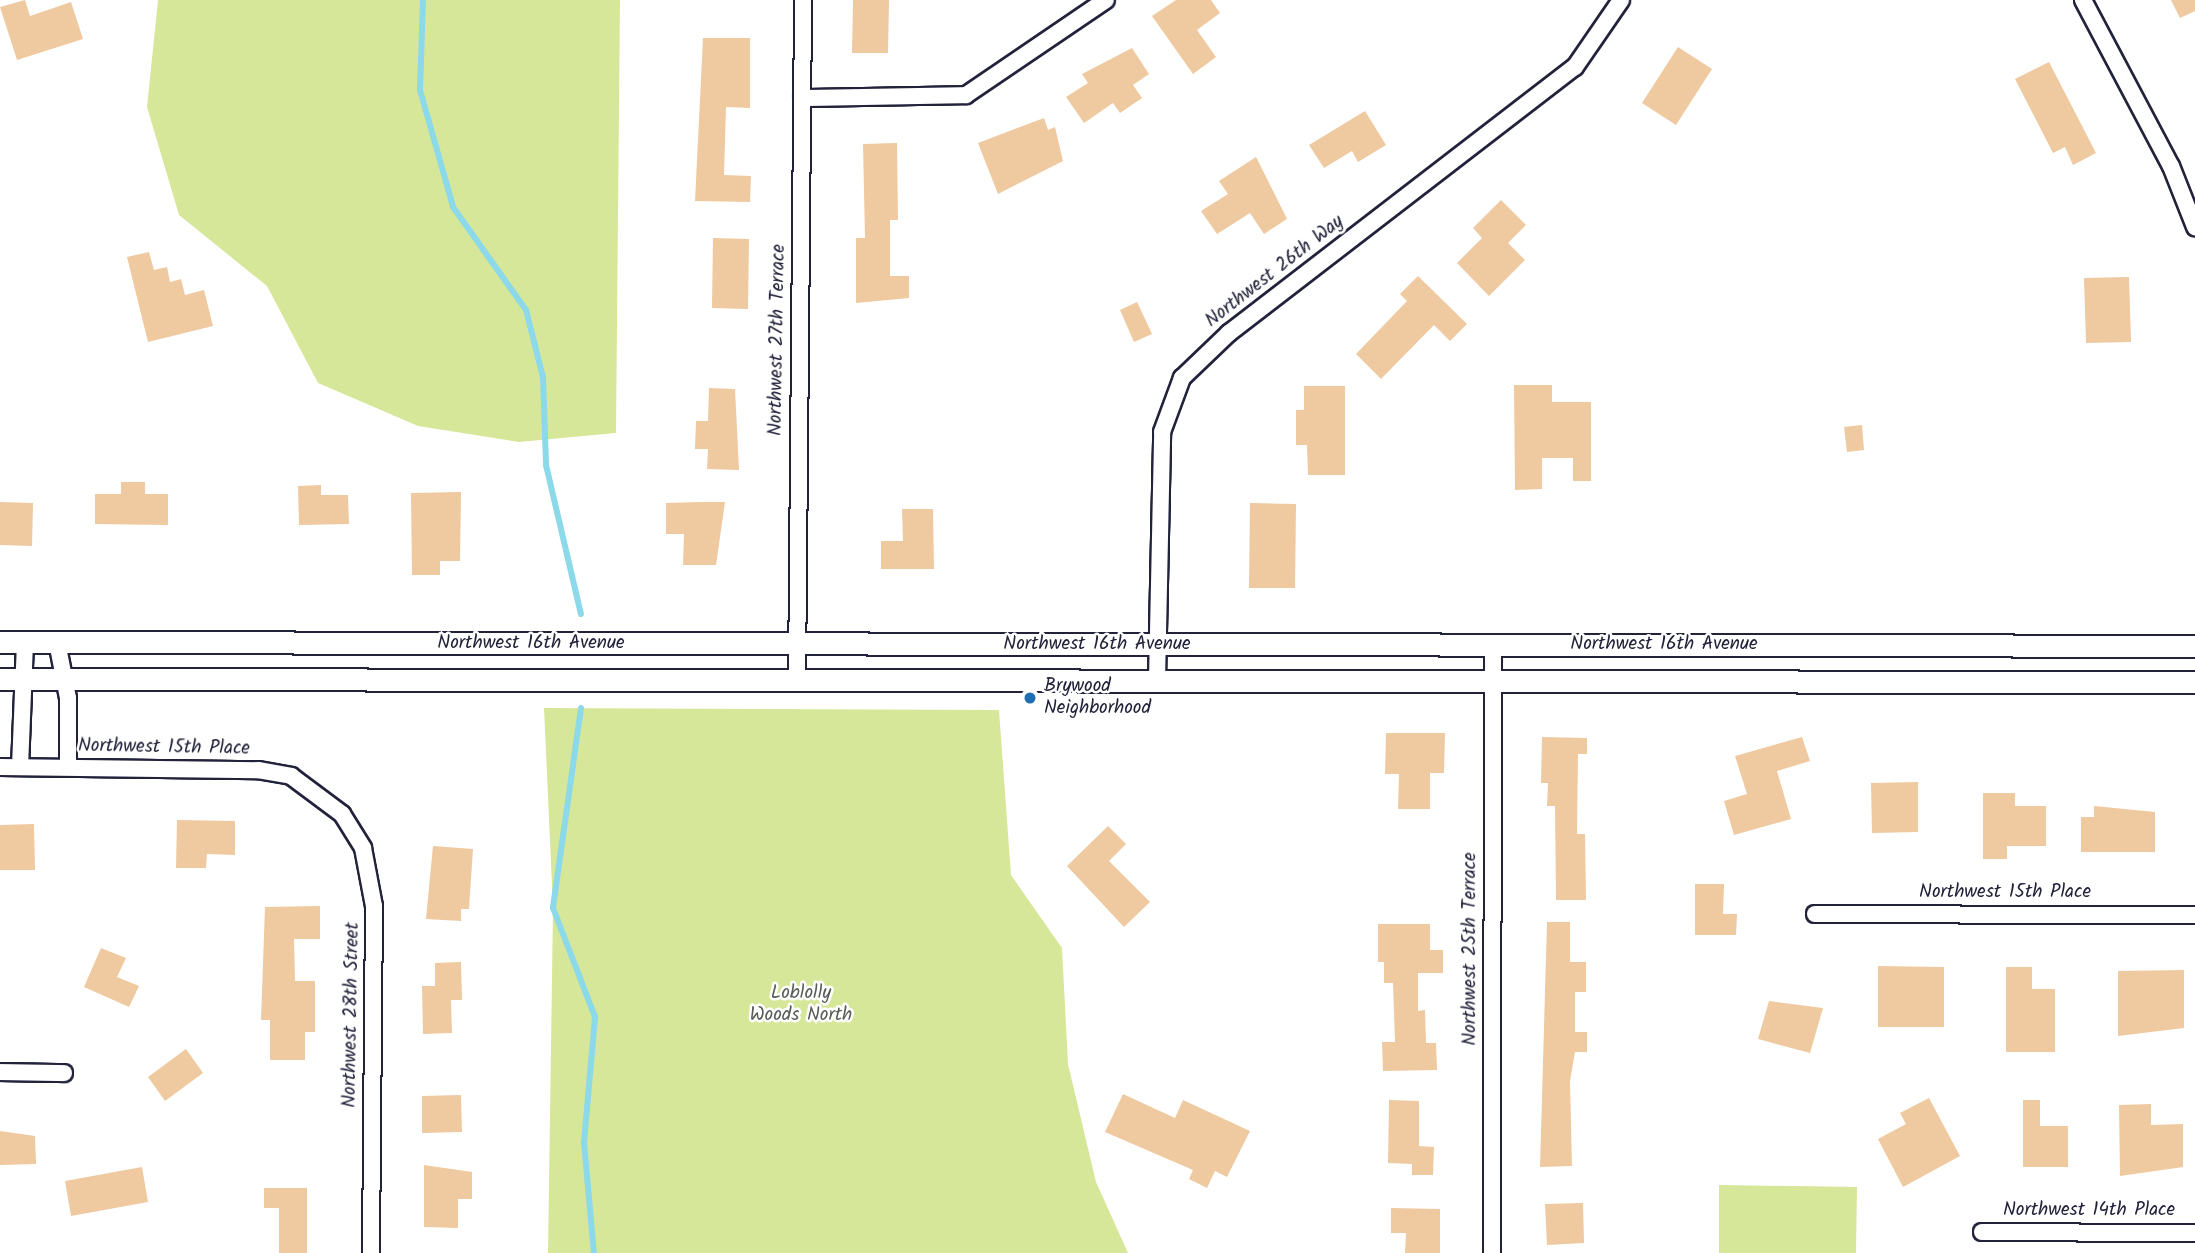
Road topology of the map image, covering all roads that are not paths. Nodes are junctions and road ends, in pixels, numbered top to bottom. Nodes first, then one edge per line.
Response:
1 (803, 0) edge
2 (1106, 0) edge
3 (1621, 0) edge
4 (2083, 0) edge
5 (802, 98) junction
6 (2195, 227) edge
7 (0, 642) edge
8 (25, 642) junction
9 (57, 642) junction
10 (421, 644) junction
11 (1493, 644) junction
12 (796, 645) junction
13 (1157, 645) junction
14 (1857, 645) junction
15 (2195, 646) edge
16 (0, 679) edge
17 (24, 679) junction
18 (65, 680) junction
19 (421, 680) junction
20 (797, 680) junction
21 (1157, 680) junction
22 (1493, 681) junction
23 (1857, 681) junction
24 (2195, 682) edge
25 (0, 767) edge
26 (20, 767) junction
27 (68, 767) junction
28 (321, 794) joint
29 (1815, 914) dead end
30 (2195, 915) edge
31 (0, 1072) edge
32 (64, 1073) dead end
33 (1982, 1232) dead end
34 (2195, 1233) edge
35 (371, 1253) edge
36 (1492, 1253) edge

1 - 5 street, Northwest 27th Terrace
2 - 5 street
3 - 13 street, Northwest 26th Way
4 - 6 street
5 - 12 street, Northwest 27th Terrace
7 - 8 main road, Northwest 16th Avenue
8 - 9 main road, Northwest 16th Avenue
8 - 17 street
9 - 10 main road, Northwest 16th Avenue
9 - 18 street
10 - 12 main road, Northwest 16th Avenue
10 - 19 main road
11 - 13 main road, Northwest 16th Avenue
11 - 14 main road, Northwest 16th Avenue
11 - 22 street, Northwest 25th Terrace
12 - 13 main road, Northwest 16th Avenue
12 - 20 street, Northwest 27th Terrace
13 - 21 street, Northwest 26th Way
14 - 15 main road, Northwest 16th Avenue
14 - 23 main road
16 - 17 main road, Northwest 16th Avenue
17 - 18 main road, Northwest 16th Avenue
17 - 26 street
18 - 19 main road, Northwest 16th Avenue
18 - 27 street
19 - 20 main road, Northwest 16th Avenue
20 - 21 main road, Northwest 16th Avenue
21 - 22 main road, Northwest 16th Avenue
22 - 23 main road, Northwest 16th Avenue
22 - 36 street, Northwest 25th Terrace
23 - 24 main road, Northwest 16th Avenue
25 - 26 street, Northwest 15th Place
26 - 27 street, Northwest 15th Place
27 - 28 street, Northwest 15th Place
28 - 35 street, Northwest 28th Street
29 - 30 street, Northwest 15th Place
31 - 32 street
33 - 34 street, Northwest 14th Place

